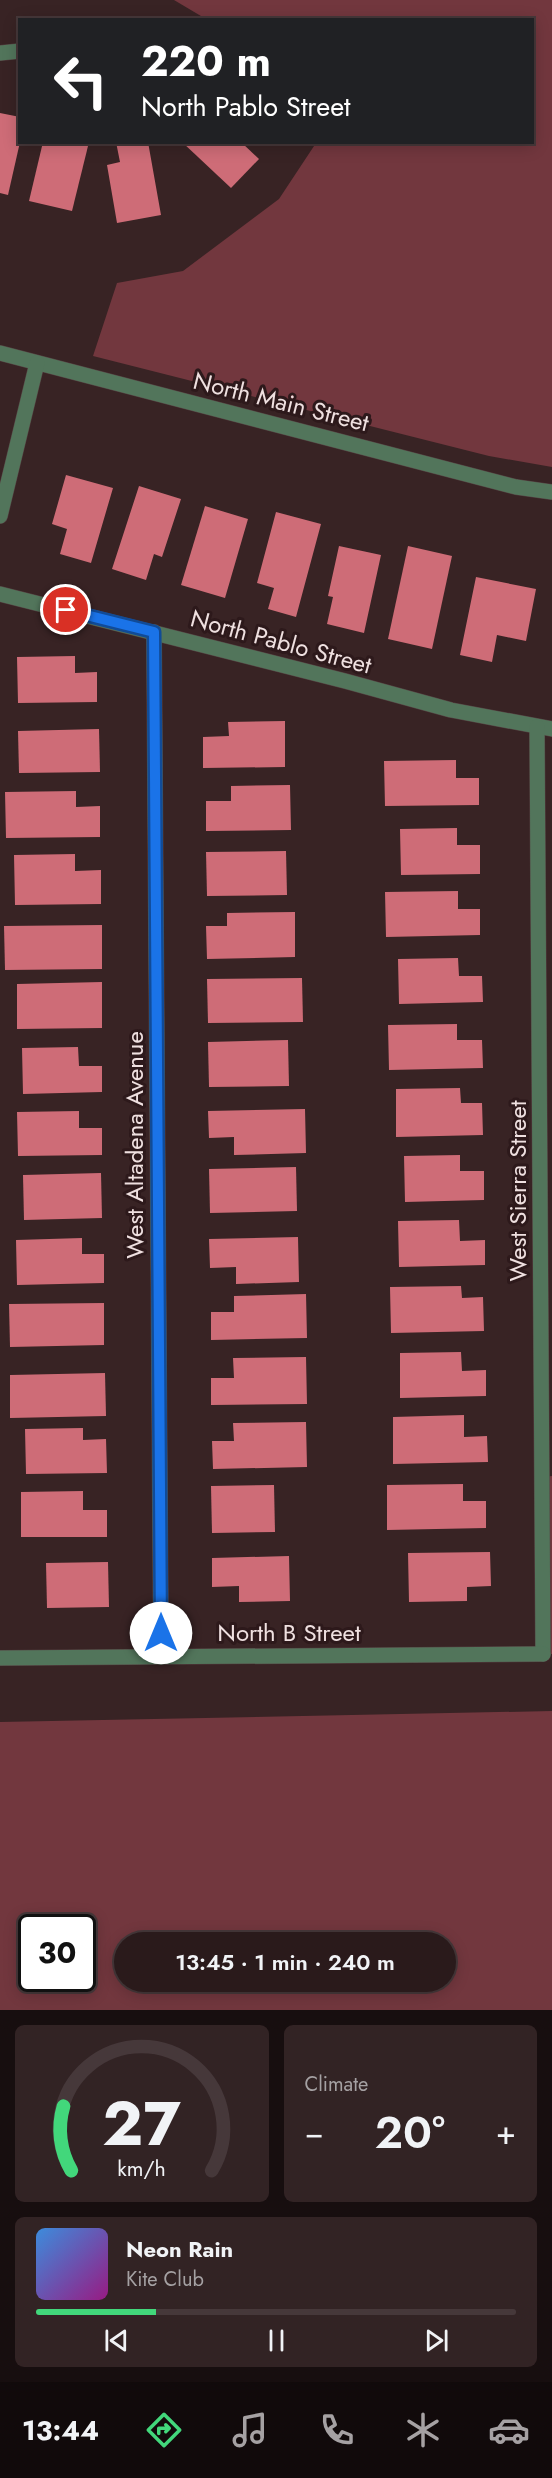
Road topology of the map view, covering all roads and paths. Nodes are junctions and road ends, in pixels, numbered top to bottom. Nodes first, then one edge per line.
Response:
1 (18, 51) edge
2 (0, 53) edge
3 (0, 353) edge
4 (37, 363) junction
5 (552, 492) edge
6 (0, 516) edge
7 (0, 594) edge
8 (154, 632) junction
9 (545, 728) edge
10 (547, 1477) edge
11 (161, 1657) junction
12 (548, 1657) edge
13 (0, 1658) edge

1 - 2 street
3 - 4 street, North Main Street
4 - 5 street, North Main Street
4 - 6 street
7 - 8 street, North Pablo Street
8 - 9 street, North Pablo Street
8 - 11 street, West Altadena Avenue
9 - 10 street, West Sierra Street
10 - 12 street, West Sierra Street
11 - 12 street, North B Street
11 - 13 street, North B Street

